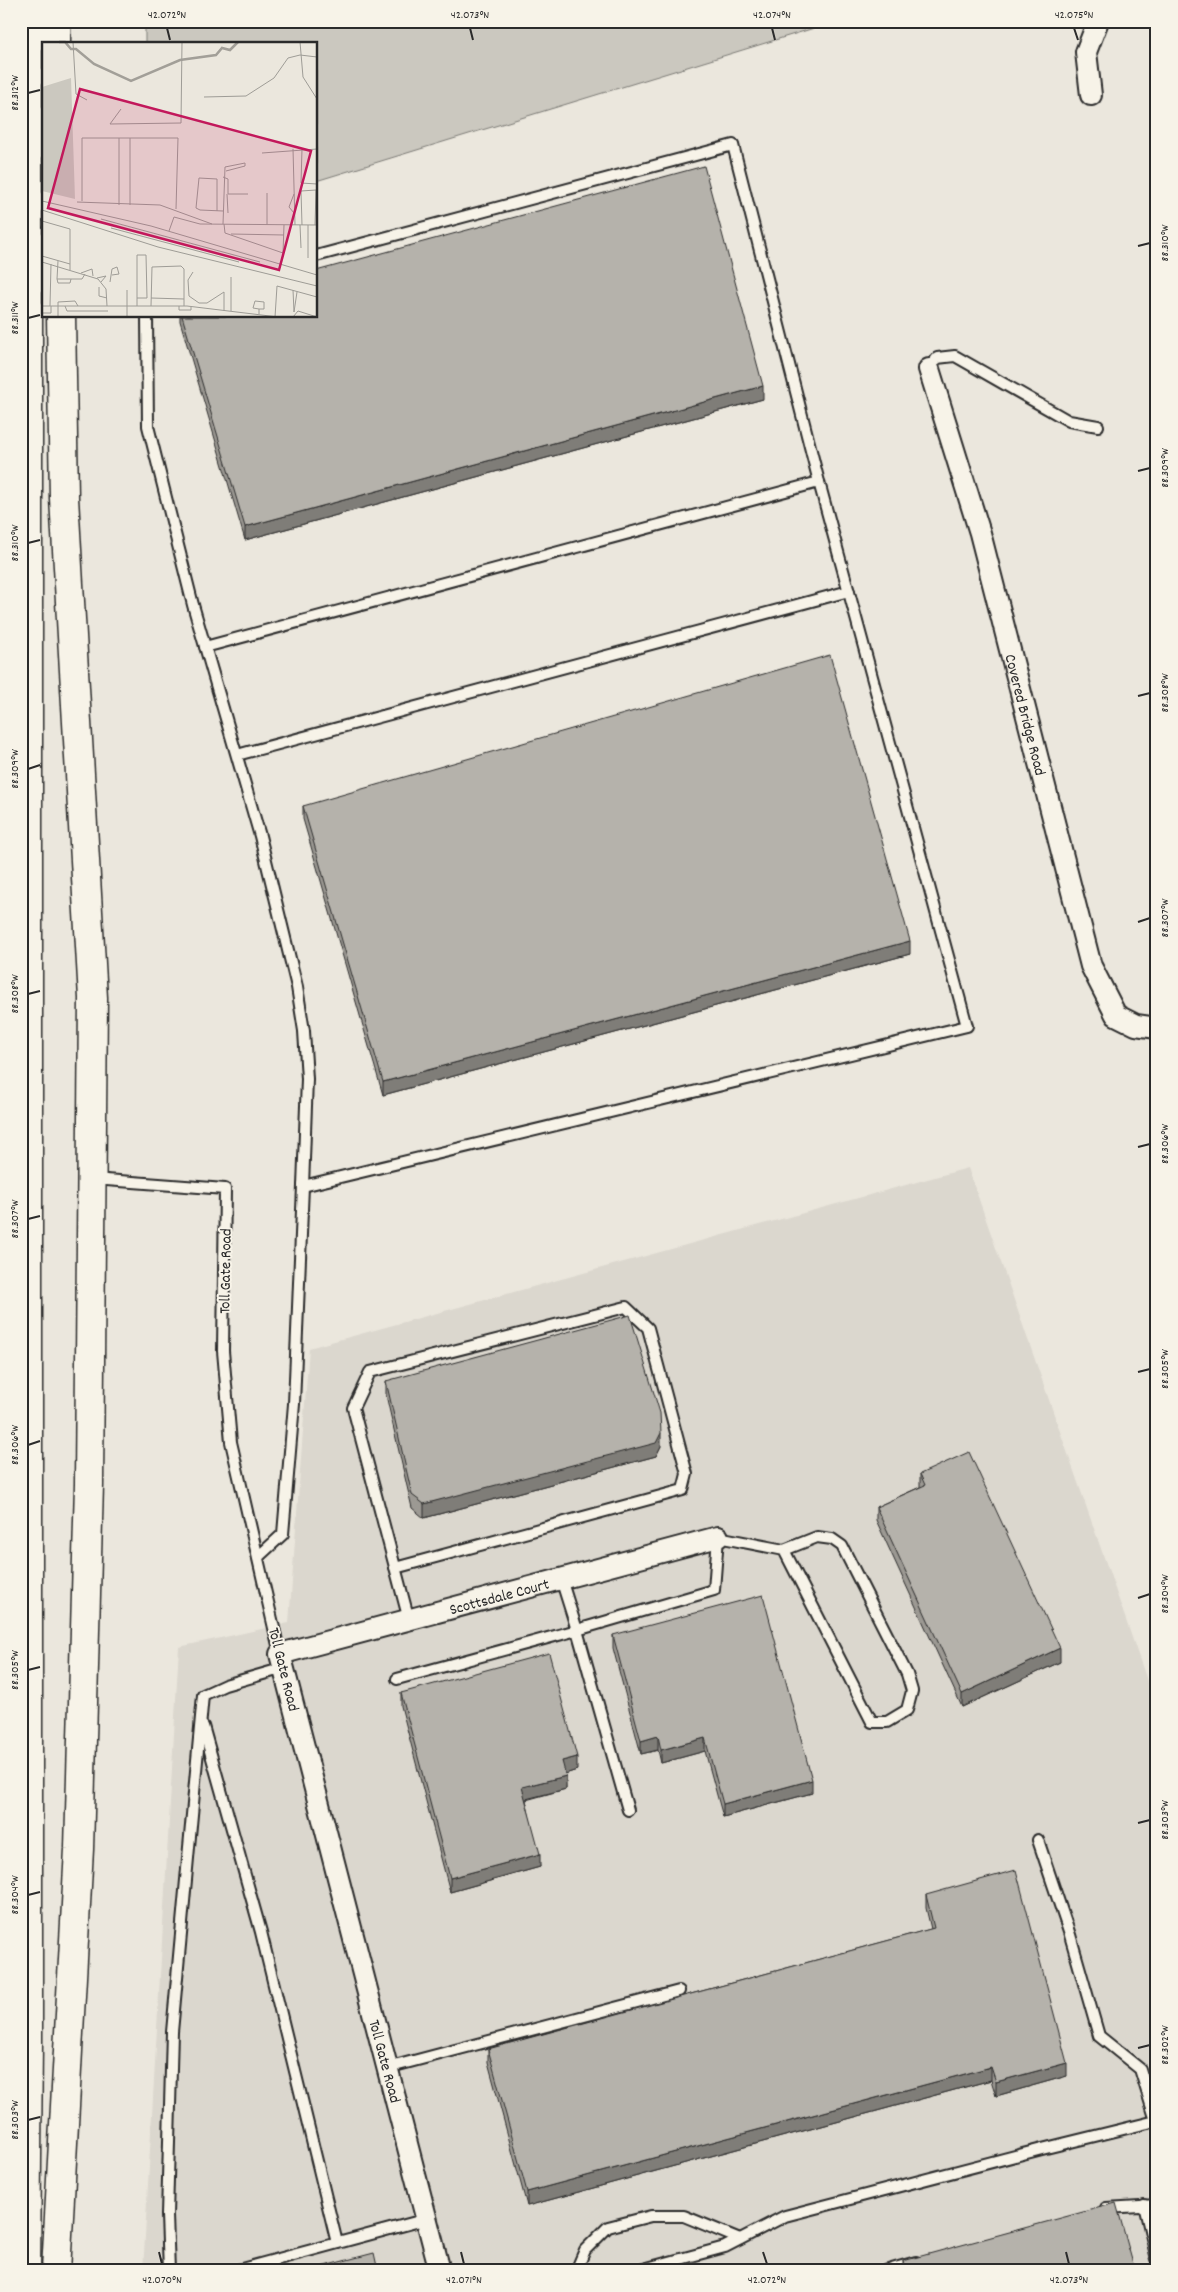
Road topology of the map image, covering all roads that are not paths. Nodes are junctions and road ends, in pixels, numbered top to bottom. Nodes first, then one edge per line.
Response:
1 (28, 21) edge
2 (56, 21) edge
3 (1098, 21) edge
4 (56, 42) edge
5 (1091, 95) dead end
6 (318, 255) edge
7 (61, 318) edge
8 (146, 318) edge
9 (929, 369) joint
10 (1098, 426) dead end
11 (819, 482) junction
12 (848, 591) junction
13 (205, 647) junction
14 (237, 755) junction
15 (1157, 1028) edge
16 (91, 1179) junction
17 (304, 1186) junction
18 (718, 1537) junction
19 (784, 1550) junction
20 (258, 1557) junction
21 (395, 1568) junction
22 (561, 1579) junction
23 (408, 1620) junction
24 (577, 1630) junction
25 (282, 1661) junction
26 (397, 1679) dead end
27 (201, 1719) junction
28 (628, 1810) dead end
29 (1038, 1840) dead end
30 (679, 1991) dead end
31 (387, 2068) junction
32 (1156, 2122) edge
33 (1144, 2205) junction
34 (1157, 2205) edge
35 (1093, 2211) edge
36 (427, 2219) junction
37 (740, 2240) junction
38 (337, 2243) junction
39 (1157, 2259) edge
40 (923, 2260) edge
41 (26, 2271) edge
42 (56, 2271) edge
43 (169, 2271) edge
44 (234, 2271) edge
45 (440, 2271) edge
46 (576, 2271) edge
47 (636, 2271) edge
48 (885, 2271) edge

1 - 41 highway
2 - 4 highway
3 - 5 street
6 - 11 lane
7 - 16 highway
8 - 13 lane
9 - 10 lane
9 - 15 street, Covered Bridge Road
11 - 12 lane
11 - 13 lane
12 - 14 lane
12 - 17 lane
13 - 14 lane
14 - 17 lane
16 - 20 lane, Toll Gate Road
16 - 42 highway
17 - 20 lane
18 - 19 lane
18 - 22 street, Scottsdale Court
18 - 24 lane
19 - 19 lane
20 - 25 lane, Toll Gate Road
21 - 21 lane
21 - 23 lane
22 - 23 street, Scottsdale Court
22 - 24 lane
23 - 25 street, Scottsdale Court
24 - 26 lane
24 - 28 lane
25 - 27 lane
25 - 31 street, Toll Gate Road
27 - 38 lane
27 - 43 lane
29 - 32 lane
30 - 31 lane
31 - 36 street, Toll Gate Road
32 - 37 lane
33 - 34 lane
33 - 35 lane
33 - 39 lane
36 - 38 lane
36 - 45 street, Toll Gate Road
37 - 46 lane
37 - 47 lane
38 - 44 lane
40 - 48 lane

